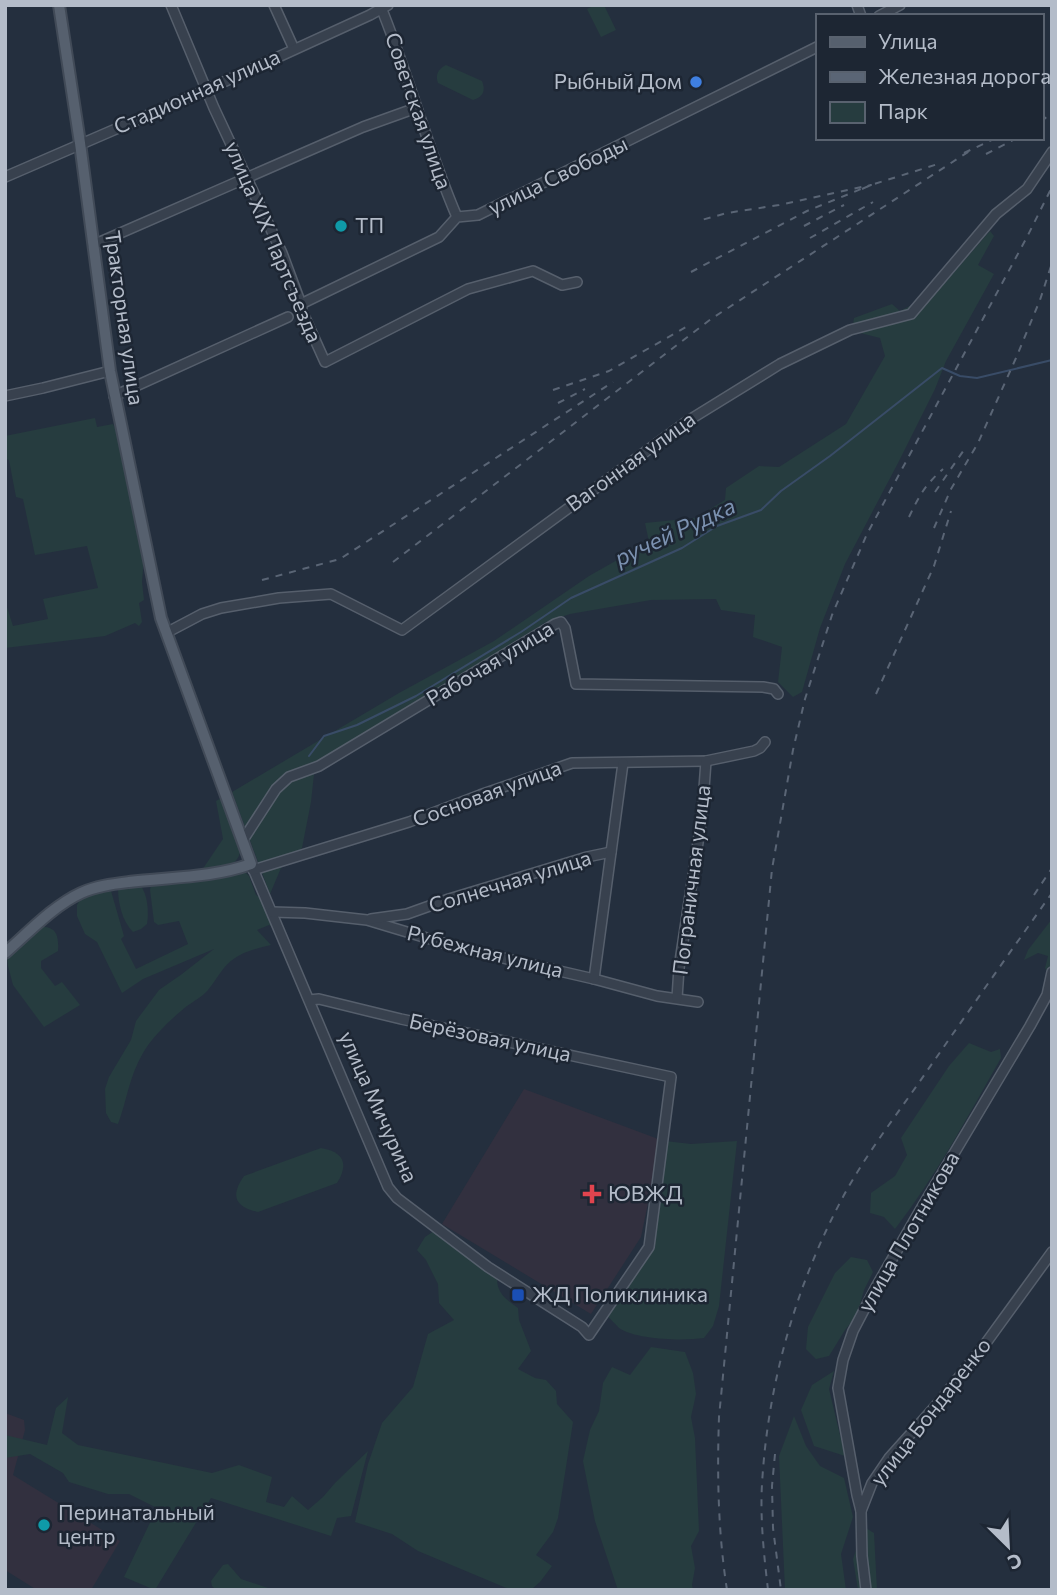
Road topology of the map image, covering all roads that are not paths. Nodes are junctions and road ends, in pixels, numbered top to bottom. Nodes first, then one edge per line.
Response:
1 (59, 5) edge
2 (171, 5) edge
3 (274, 5) edge
4 (900, 5) edge
5 (383, 6) edge
6 (883, 14) edge
7 (816, 47) edge
8 (294, 49) junction
9 (206, 90) junction
10 (416, 108) junction
11 (80, 143) junction
12 (1052, 152) edge
13 (5, 177) edge
14 (246, 178) junction
15 (457, 217) junction
16 (93, 245) junction
17 (577, 282) dead end
18 (301, 304) junction
19 (288, 317) dead end
20 (110, 371) junction
21 (5, 396) edge
22 (114, 396) junction
23 (166, 633) junction
24 (778, 694) dead end
25 (765, 742) dead end
26 (706, 761) junction
27 (623, 763) junction
28 (243, 840) junction
29 (611, 852) junction
30 (252, 867) junction
31 (272, 912) junction
32 (367, 919) junction
33 (5, 953) edge
34 (1052, 972) edge
35 (594, 979) junction
36 (677, 998) junction
37 (309, 1000) junction
38 (698, 1002) dead end
39 (671, 1077) joint
40 (1052, 1252) edge
41 (861, 1511) junction
42 (866, 1590) edge

1 - 11 main road, Тракторная улица
2 - 9 street, улица XIX Партсъезда
3 - 8 street
4 - 6 street
5 - 8 street, Стадионная улица
5 - 10 street, Советская улица
7 - 15 street, улица Свободы
8 - 9 street, Стадионная улица
9 - 11 street, Стадионная улица
9 - 14 street, улица XIX Партсъезда
10 - 14 street
10 - 15 street, Советская улица
11 - 13 street, Стадионная улица
11 - 16 main road, Тракторная улица
12 - 23 street, Вагонная улица
14 - 16 street
14 - 18 street, улица XIX Партсъезда
15 - 18 street, улица Свободы
16 - 20 main road, Тракторная улица
17 - 18 street, улица XIX Партсъезда
19 - 22 street
20 - 21 street
20 - 22 main road, Тракторная улица
22 - 23 main road, Тракторная улица
23 - 28 main road, улица Мичурина
24 - 28 street, Рабочая улица
25 - 26 street, Сосновая улица
26 - 27 street, Сосновая улица
26 - 36 street, Пограничная улица
27 - 29 street
27 - 30 street, Сосновая улица
28 - 30 main road, улица Мичурина
29 - 32 street, Солнечная улица
29 - 35 street
30 - 31 street, улица Мичурина
30 - 33 main road
31 - 32 street, Рубежная улица
31 - 37 street, улица Мичурина
32 - 35 street, Рубежная улица
34 - 41 street, улица Плотникова
35 - 36 street, Рубежная улица
36 - 38 street, Рубежная улица
37 - 39 street, Берёзовая улица
37 - 39 street, улица Мичурина
40 - 41 street, улица Бондаренко
41 - 42 street, улица Бондаренко

